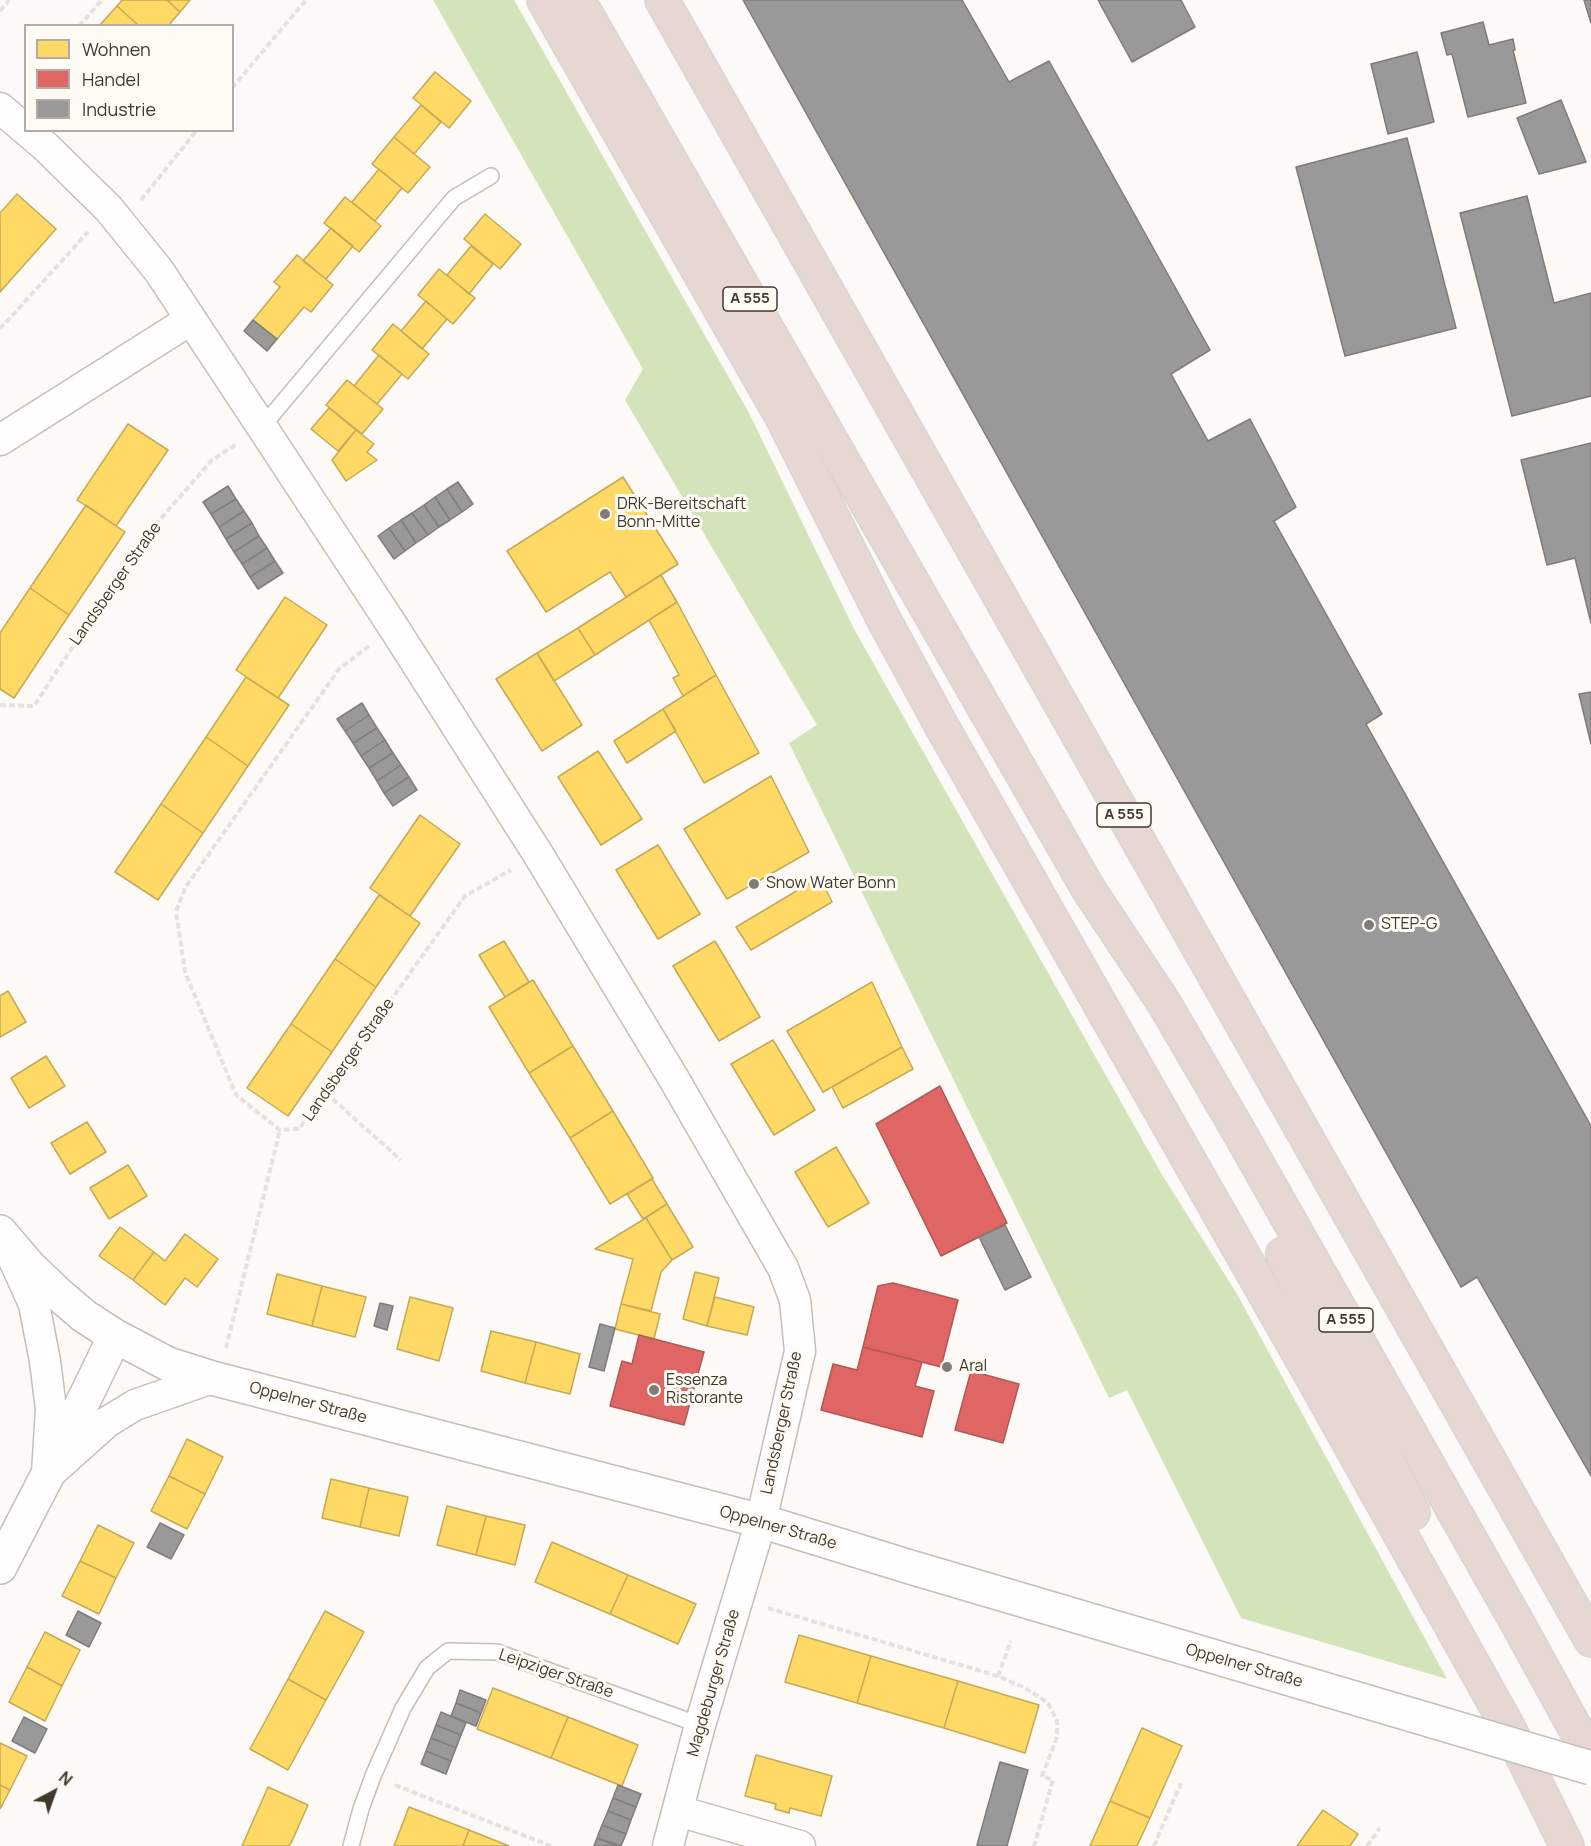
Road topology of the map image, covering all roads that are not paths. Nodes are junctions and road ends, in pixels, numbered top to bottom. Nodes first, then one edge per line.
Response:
1 (544, 0) edge
2 (578, 0) edge
3 (662, 0) edge
4 (0, 108) edge
5 (24, 128) edge
6 (28, 132) edge
7 (491, 176) dead end
8 (190, 320) junction
9 (262, 427) junction
10 (0, 440) edge
11 (1089, 890) junction
12 (1, 1233) edge
13 (115, 1336) junction
14 (219, 1364) junction
15 (47, 1476) junction
16 (761, 1521) junction
17 (0, 1567) edge
18 (1589, 1637) edge
19 (700, 1725) junction
20 (1591, 1757) edge
21 (1591, 1768) edge
22 (678, 1811) junction
23 (351, 1846) edge
24 (668, 1846) edge
25 (800, 1846) edge
26 (1567, 1846) edge
27 (1588, 1846) edge

1 - 26 highway
2 - 11 highway, A 555
3 - 18 highway, A 555
4 - 5 street, Landsberger Straße
6 - 8 street, Landsberger Straße
7 - 9 lane
8 - 9 street, Landsberger Straße
8 - 10 street
9 - 16 street, Landsberger Straße
11 - 20 highway, A 555
11 - 27 highway
12 - 13 street, Oppelner Straße
12 - 15 street
13 - 14 street, Oppelner Straße
13 - 15 street
14 - 15 street
14 - 16 street, Oppelner Straße
15 - 17 street
16 - 19 street, Magdeburger Straße
16 - 21 street, Oppelner Straße, bridge
19 - 22 street, Magdeburger Straße
19 - 23 lane, Leipziger Straße
22 - 24 street, Magdeburger Straße
22 - 25 street

